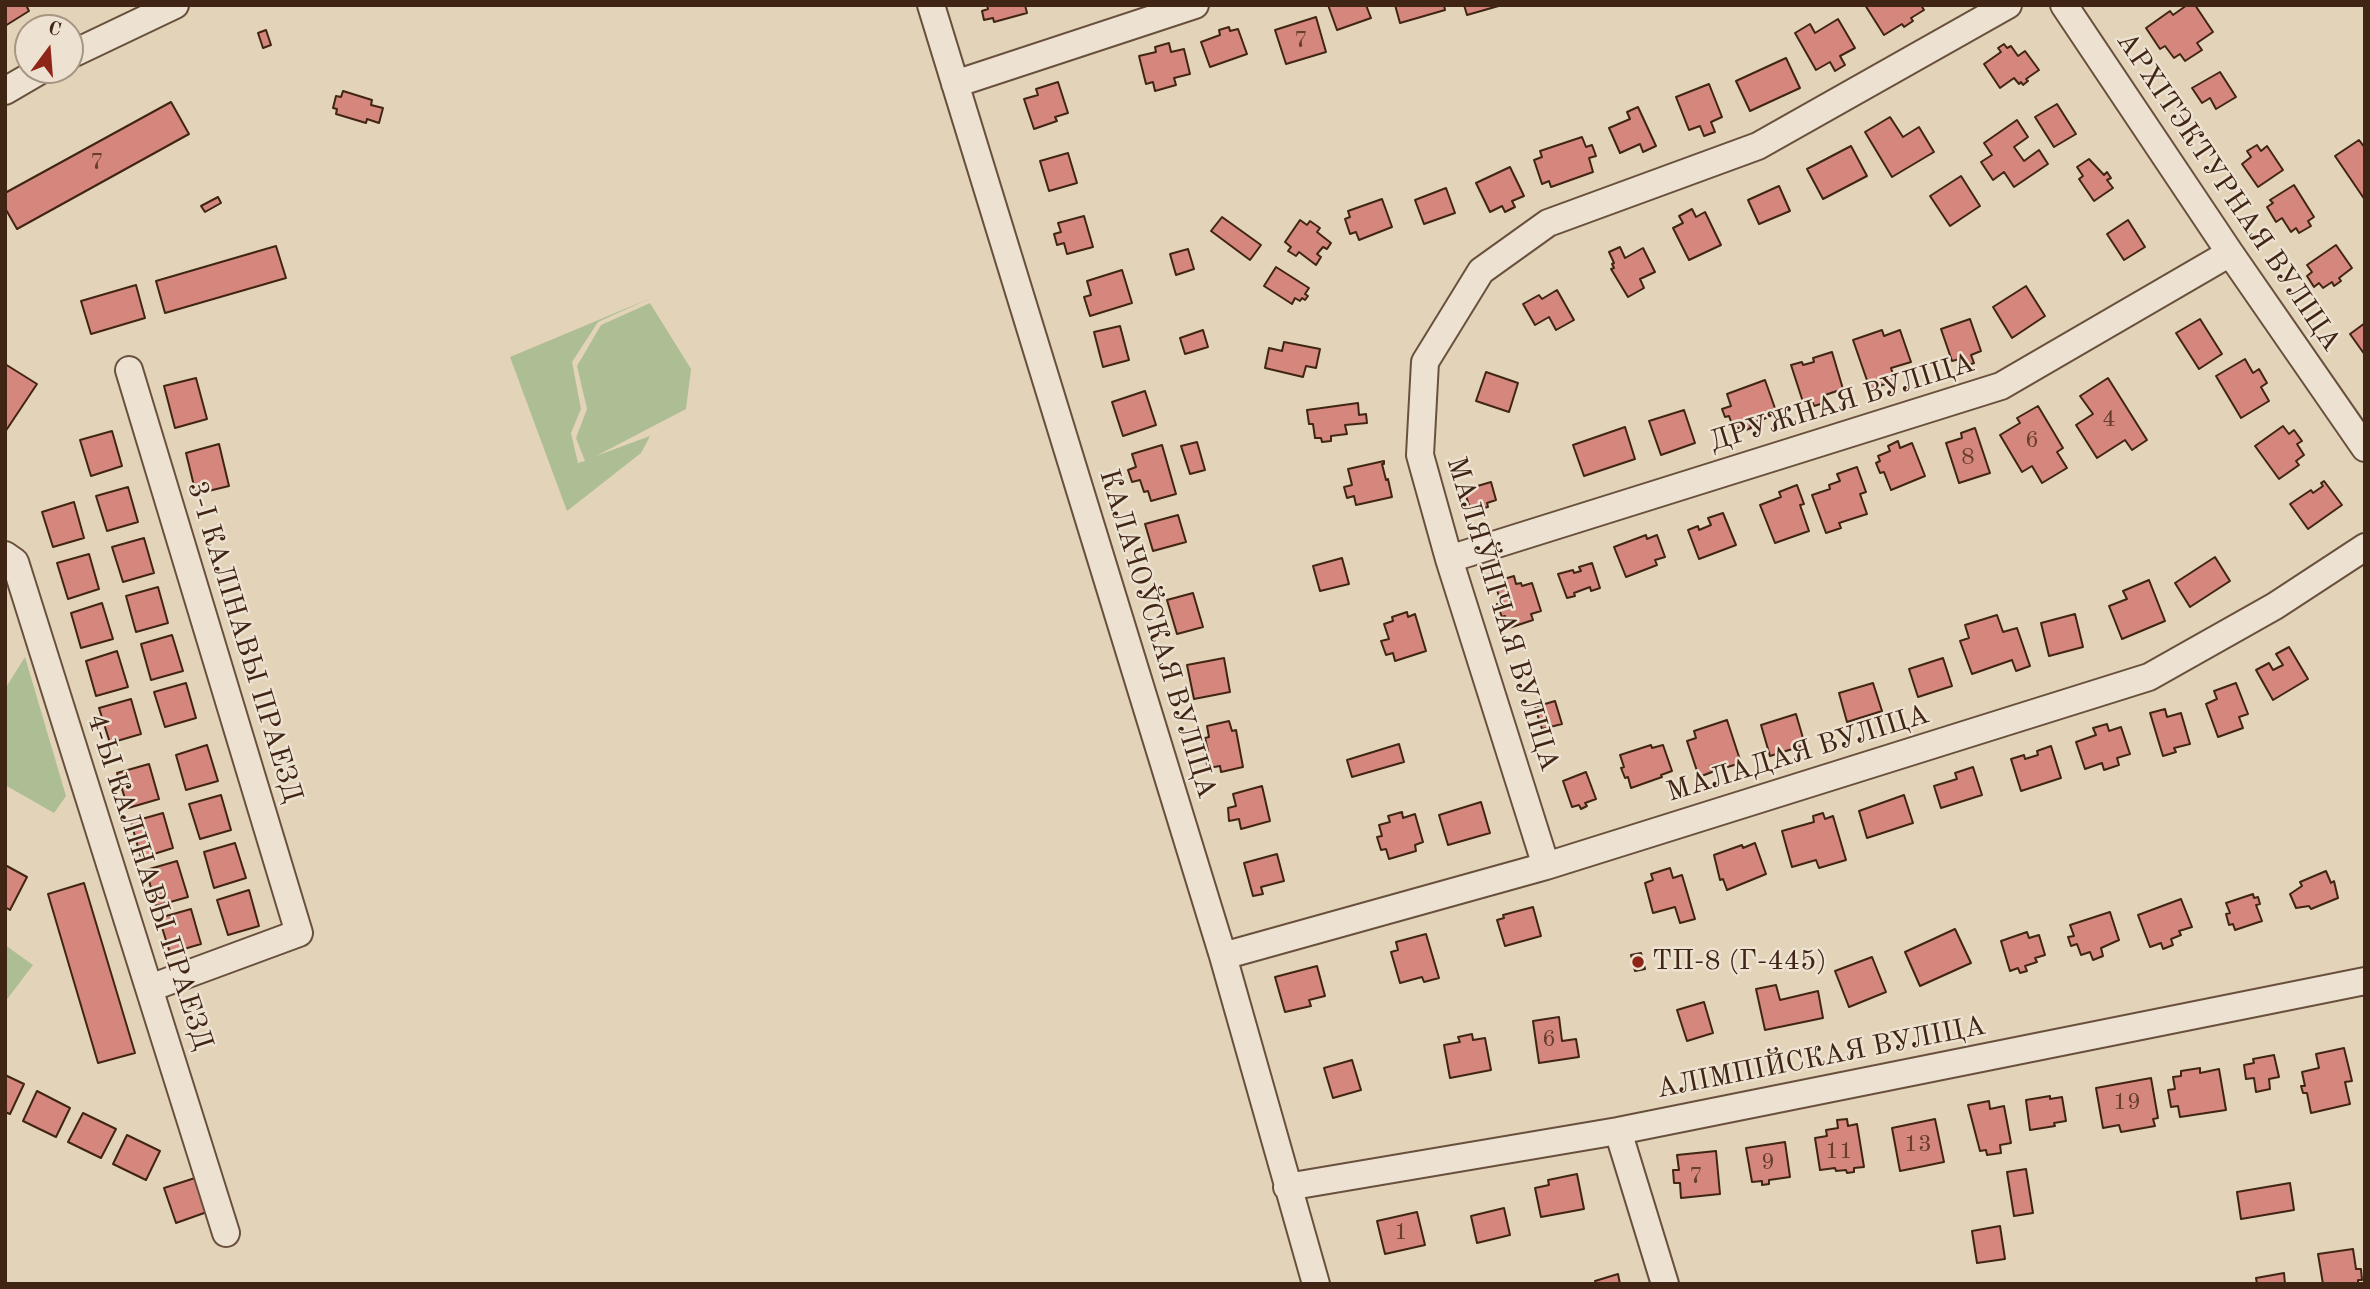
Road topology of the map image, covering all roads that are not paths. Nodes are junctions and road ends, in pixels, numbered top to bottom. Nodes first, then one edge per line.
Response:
1 (175, 5) edge
2 (931, 5) edge
3 (1195, 5) edge
4 (2008, 5) edge
5 (2064, 5) edge
6 (84, 48) edge
7 (955, 84) junction
8 (2230, 253) junction
9 (129, 370) dead end
10 (2365, 448) edge
11 (2365, 547) edge
12 (5, 555) edge
13 (1449, 559) junction
14 (1546, 866) junction
15 (1223, 956) junction
16 (2365, 981) edge
17 (150, 988) junction
18 (1618, 1131) junction
19 (1287, 1187) junction
20 (226, 1233) dead end
21 (1316, 1284) edge
22 (1665, 1284) edge

1 - 6 street
2 - 7 street, КАЛАЧОЎСКАЯ ВУЛІЦА
3 - 7 street
4 - 13 street, МАЛЯЎНІЧАЯ ВУЛІЦА
5 - 8 street, АРХІТЭКТУРНАЯ ВУЛІЦА
7 - 15 street, КАЛАЧОЎСКАЯ ВУЛІЦА
8 - 10 street, АРХІТЭКТУРНАЯ ВУЛІЦА
8 - 13 street, ДРУЖНАЯ ВУЛІЦА
9 - 17 street, 3-І КАЛІНАВЫ ПРАЕЗД
11 - 14 street, МАЛАДАЯ ВУЛІЦА
12 - 17 street, 4-Ы КАЛІНАВЫ ПРАЕЗД
13 - 14 street, МАЛЯЎНІЧАЯ ВУЛІЦА
14 - 15 street, МАЛАДАЯ ВУЛІЦА
15 - 19 street, КАЛАЧОЎСКАЯ ВУЛІЦА
16 - 18 street, АЛІМПІЙСКАЯ ВУЛІЦА
17 - 20 street, 4-Ы КАЛІНАВЫ ПРАЕЗД
18 - 19 street, АЛІМПІЙСКАЯ ВУЛІЦА
18 - 22 street
19 - 21 street, КАЛАЧОЎСКАЯ ВУЛІЦА

